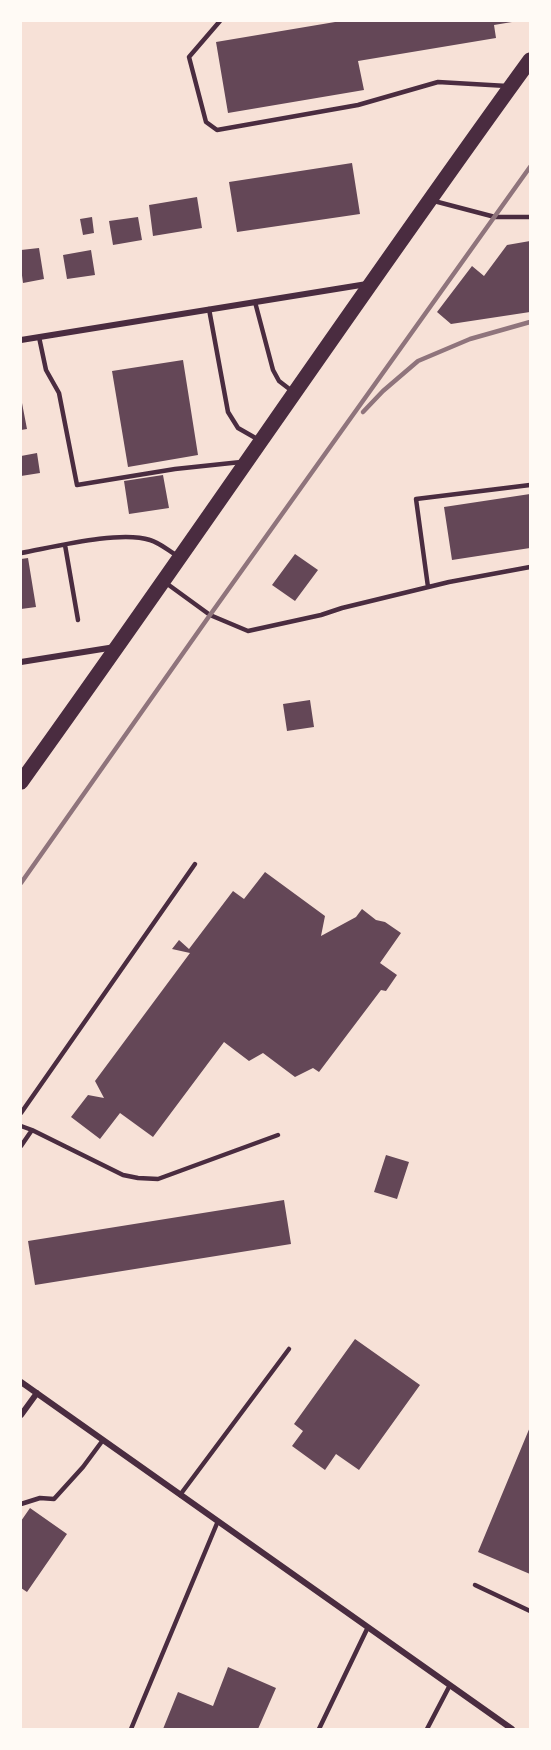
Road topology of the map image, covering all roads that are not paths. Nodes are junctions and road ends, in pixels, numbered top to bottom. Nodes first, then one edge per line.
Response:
1 (220, 21) edge
2 (530, 60) edge
3 (510, 86) junction
4 (428, 200) junction
5 (530, 217) edge
6 (371, 283) junction
7 (255, 302) junction
8 (209, 309) junction
9 (39, 337) junction
10 (21, 340) edge
11 (294, 393) junction
12 (261, 441) junction
13 (246, 461) junction
14 (530, 485) edge
15 (65, 545) junction
16 (21, 553) edge
17 (181, 557) junction
18 (530, 567) edge
19 (164, 582) junction
20 (428, 587) junction
21 (78, 620) dead end
22 (118, 647) junction
23 (21, 662) edge
24 (21, 782) edge
25 (195, 864) dead end
26 (21, 1113) edge
27 (21, 1126) edge
28 (32, 1130) junction
29 (278, 1135) dead end
30 (21, 1146) edge
31 (289, 1349) dead end
32 (21, 1382) edge
33 (37, 1393) junction
34 (21, 1415) edge
35 (103, 1440) junction
36 (180, 1495) junction
37 (21, 1504) edge
38 (218, 1521) junction
39 (475, 1585) dead end
40 (530, 1611) edge
41 (368, 1627) junction
42 (450, 1686) junction
43 (502, 1722) junction
44 (131, 1729) edge
45 (319, 1729) edge
46 (427, 1729) edge
47 (498, 1729) edge
48 (512, 1729) edge

1 - 3 lane
2 - 3 main road
3 - 4 main road
4 - 5 lane
4 - 6 main road
6 - 7 street
6 - 11 main road
7 - 8 street
7 - 11 lane
8 - 9 street
8 - 12 lane
9 - 10 street
9 - 13 lane
11 - 12 main road
12 - 13 main road
13 - 17 main road
14 - 20 lane
15 - 16 lane
15 - 17 lane
15 - 21 lane
17 - 19 main road
18 - 20 lane
19 - 20 lane
19 - 22 main road
22 - 23 street
22 - 24 main road
25 - 26 lane
27 - 28 lane
28 - 29 lane
28 - 30 lane
31 - 36 lane
32 - 33 street
33 - 34 street
33 - 35 street
35 - 36 street
35 - 37 lane
36 - 38 street
38 - 41 street
38 - 44 lane
39 - 40 lane
41 - 42 street
41 - 45 lane
42 - 43 street
42 - 46 lane
43 - 47 lane
43 - 48 street

